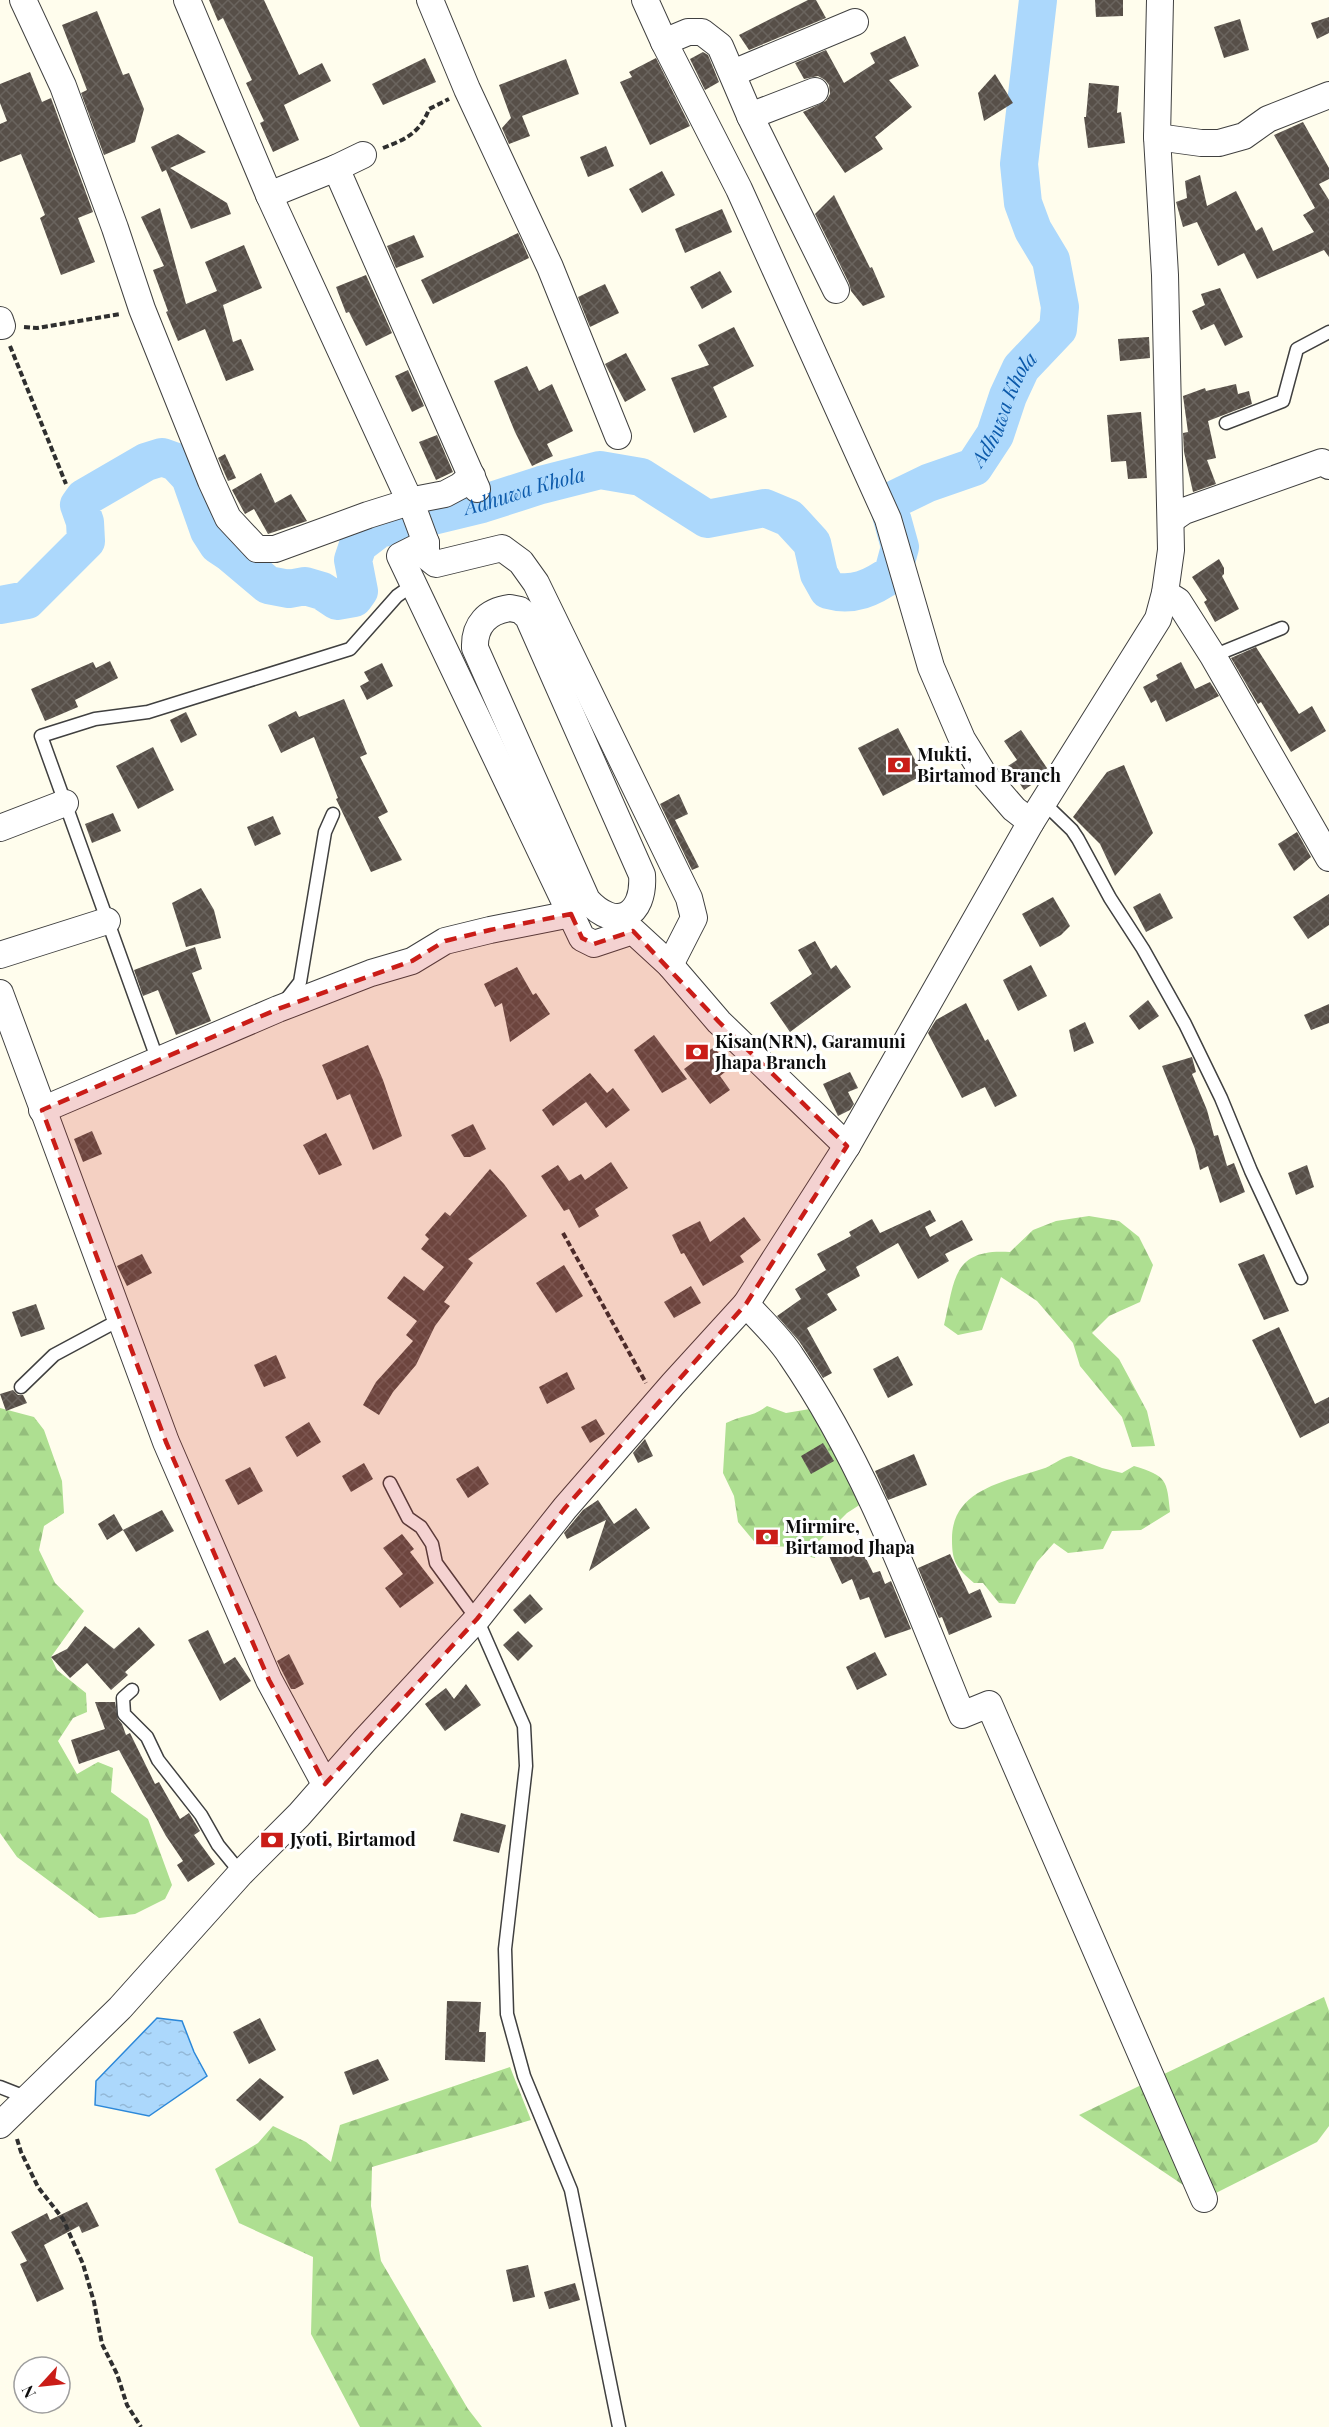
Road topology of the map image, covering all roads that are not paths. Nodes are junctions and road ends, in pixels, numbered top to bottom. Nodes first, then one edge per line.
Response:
1 (23, 0) edge
2 (187, 0) edge
3 (430, 0) edge
4 (645, 0) edge
5 (1160, 0) edge
6 (855, 22) dead end
7 (664, 42) junction
8 (733, 73) junction
9 (815, 91) dead end
10 (1329, 95) edge
11 (750, 116) junction
12 (1157, 137) junction
13 (363, 155) road end
14 (336, 168) junction
15 (269, 195) junction
16 (836, 290) dead end
17 (1329, 332) edge
18 (1226, 423) dead end
19 (618, 436) dead end
20 (1329, 466) edge
21 (412, 505) junction
22 (1171, 520) junction
23 (424, 539) junction
24 (414, 584) junction
25 (1165, 593) junction
26 (1282, 628) dead end
27 (475, 648) joint
28 (1213, 656) junction
29 (65, 803) junction
30 (1037, 812) junction
31 (333, 814) dead end
32 (0, 828) edge
33 (1329, 858) edge
34 (571, 914) junction
35 (107, 921) junction
36 (0, 955) edge
37 (670, 966) junction
38 (0, 993) edge
39 (278, 1009) junction
40 (158, 1061) junction
41 (42, 1110) junction
42 (847, 1146) junction
43 (1301, 1278) dead end
44 (746, 1304) junction
45 (121, 1318) junction
46 (21, 1387) dead end
47 (390, 1483) dead end
48 (477, 1618) junction
49 (132, 1690) dead end
50 (326, 1784) junction
51 (241, 1873) junction
52 (0, 2087) edge
53 (13, 2113) edge
54 (1204, 2199) dead end
55 (619, 2427) edge

1 - 21 street
2 - 15 street
3 - 19 street
4 - 7 street
5 - 12 street
6 - 8 street
7 - 8 street
7 - 30 street
8 - 11 street
9 - 11 street
10 - 12 street
11 - 16 street
12 - 22 street
13 - 14 street
14 - 15 street
14 - 21 street
15 - 21 street
17 - 18 lane
20 - 22 street
21 - 23 street
22 - 25 street
23 - 24 street
23 - 37 street
24 - 29 lane
24 - 34 street
25 - 28 street
25 - 30 street
26 - 28 lane
27 - 27 street
28 - 33 street
29 - 32 street
29 - 35 lane
30 - 42 street
30 - 43 lane
31 - 39 lane
34 - 37 street
34 - 39 street
35 - 36 street
35 - 40 lane
37 - 42 street
38 - 41 street
39 - 40 street
40 - 41 street
41 - 45 street
42 - 44 street
44 - 48 street
44 - 54 street
45 - 46 lane
45 - 50 street
47 - 48 lane
48 - 50 street
48 - 55 lane
49 - 51 lane
50 - 51 street
51 - 53 street
52 - 53 lane

